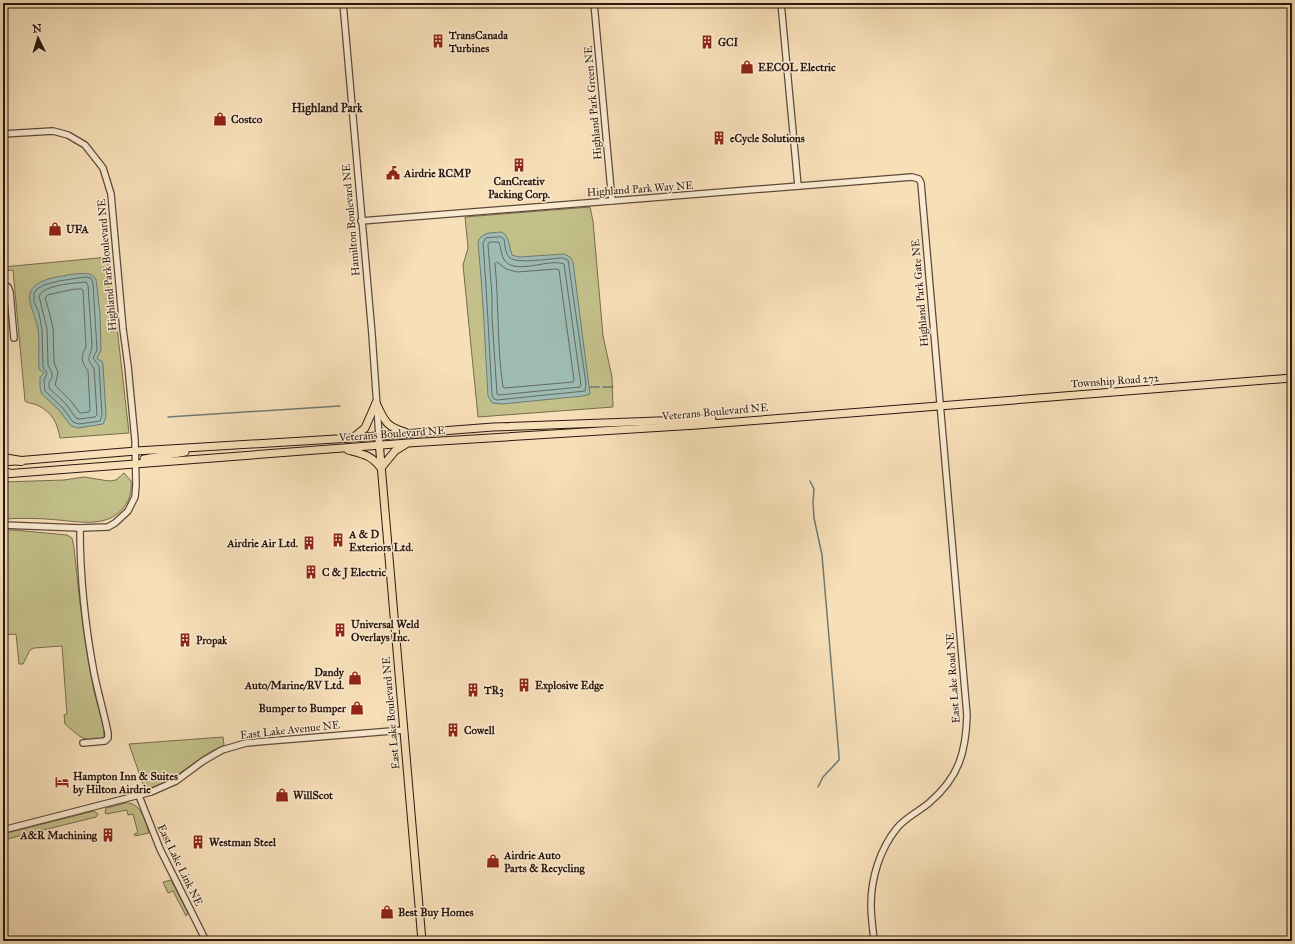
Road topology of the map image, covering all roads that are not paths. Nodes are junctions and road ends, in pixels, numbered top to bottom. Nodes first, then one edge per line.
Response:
1 (342, 3) edge
2 (594, 3) edge
3 (781, 3) edge
4 (3, 134) edge
5 (919, 179) joint
6 (798, 186) junction
7 (612, 201) junction
8 (361, 221) junction
9 (3, 284) edge
10 (14, 338) dead end
11 (1292, 378) edge
12 (376, 403) junction
13 (940, 406) junction
14 (782, 417) junction
15 (408, 434) junction
16 (379, 436) junction
17 (352, 438) junction
18 (408, 443) junction
19 (379, 445) junction
20 (217, 446) junction
21 (342, 448) junction
22 (136, 451) junction
23 (3, 458) edge
24 (22, 460) junction
25 (3, 462) edge
26 (135, 464) junction
27 (381, 468) junction
28 (4, 474) edge
29 (3, 524) edge
30 (80, 528) junction
31 (404, 730) junction
32 (83, 743) dead end
33 (139, 796) junction
34 (3, 830) edge
35 (206, 941) edge
36 (422, 941) edge
37 (874, 941) edge

1 - 8 street, Hamilton Boulevard NE
2 - 7 street, Highland Park Green NE
3 - 6 street
4 - 22 street, Highland Park Boulevard NE
5 - 6 street, Highland Park Way NE
5 - 13 street, Highland Park Gate NE
6 - 7 street, Highland Park Way NE
7 - 8 street, Highland Park Way NE
8 - 12 street, Hamilton Boulevard NE
9 - 10 street
11 - 13 main road, Township Road 272
12 - 15 main road
12 - 16 street, Hamilton Boulevard NE
12 - 17 main road
13 - 14 main road, Veterans Boulevard NE
13 - 37 street, East Lake Road NE
14 - 15 main road, Veterans Boulevard NE
14 - 18 main road, Veterans Boulevard NE
15 - 16 main road, Veterans Boulevard NE
16 - 17 main road, Veterans Boulevard NE
16 - 19 main road, East Lake Boulevard NE
17 - 20 main road, Veterans Boulevard NE
18 - 19 main road, Veterans Boulevard NE
18 - 27 main road
19 - 21 main road, Veterans Boulevard NE
19 - 27 main road, East Lake Boulevard NE
20 - 22 main road, Veterans Boulevard NE
20 - 26 main road
21 - 26 main road, Veterans Boulevard NE
21 - 27 main road
22 - 24 main road, Veterans Boulevard NE
22 - 26 street, Highland Park Boulevard NE
23 - 24 highway
24 - 25 main road, Veterans Boulevard NE
26 - 28 main road, Veterans Boulevard NE
26 - 30 street, Highland Park Boulevard NE
27 - 31 main road, East Lake Boulevard NE
29 - 30 street, Highland Park Boulevard NE
30 - 32 street
31 - 33 street, East Lake Avenue NE
31 - 36 main road, East Lake Boulevard NE
33 - 34 street, East Lake Avenue NE
33 - 35 street, East Lake Link NE

